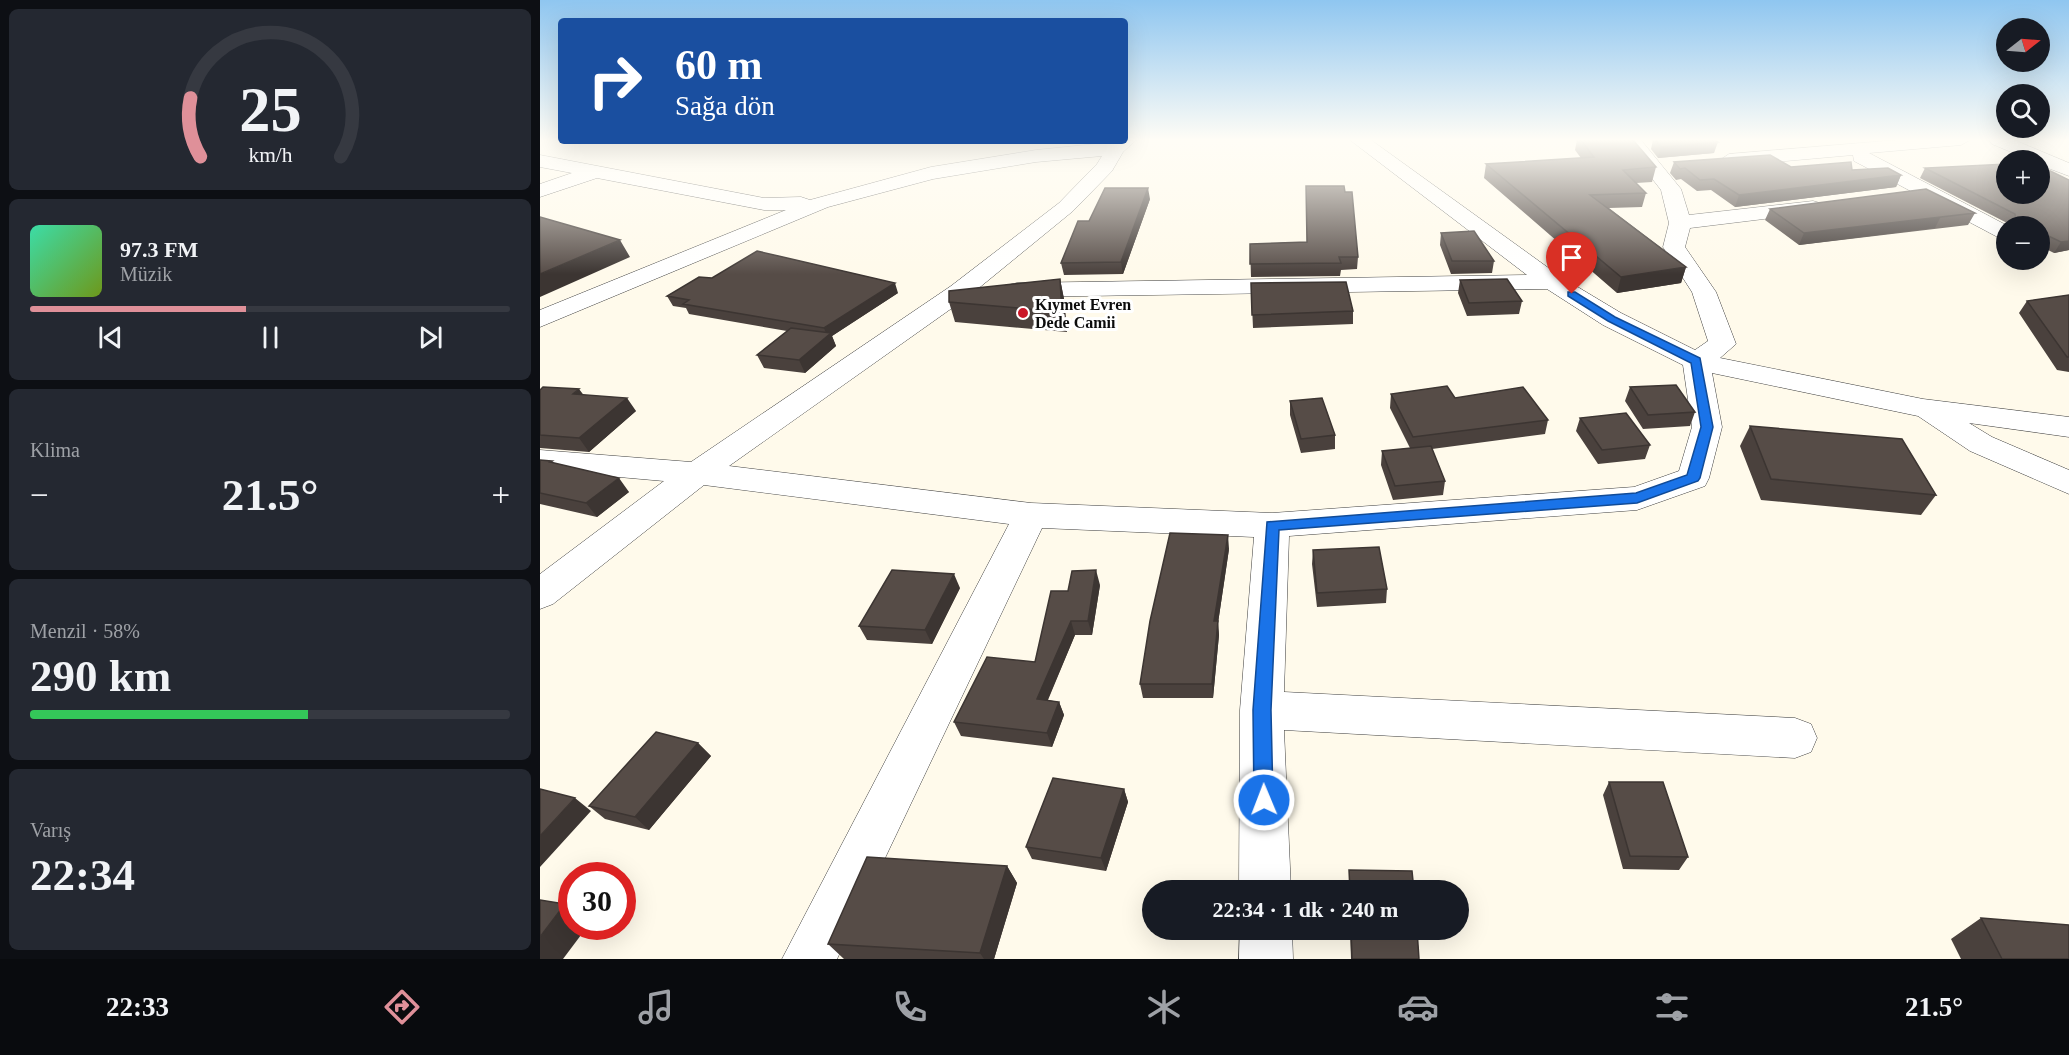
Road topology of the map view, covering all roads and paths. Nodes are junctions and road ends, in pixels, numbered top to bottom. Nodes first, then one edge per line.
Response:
1 (557, 185) edge
2 (666, 185) edge
3 (888, 185) edge
4 (1088, 185) edge
5 (1420, 185) edge
6 (1668, 185) edge
7 (1913, 185) edge
8 (540, 191) edge
9 (1925, 191) junction
10 (1891, 196) edge
11 (821, 203) junction
12 (1834, 204) edge
13 (1680, 223) junction
14 (1996, 229) edge
15 (1552, 282) junction
16 (960, 291) junction
17 (540, 318) edge
18 (1696, 361) junction
19 (1923, 408) junction
20 (2069, 427) edge
21 (540, 460) edge
22 (697, 472) junction
23 (2069, 483) edge
24 (1031, 514) junction
25 (1272, 525) junction
26 (540, 594) edge
27 (1262, 710) junction
28 (1795, 738) dead end
29 (1265, 880) edge
30 (1266, 940) edge
31 (808, 959) edge
32 (1266, 959) edge

1 - 8 street
2 - 11 street
3 - 11 street
4 - 16 street
5 - 15 street
6 - 13 street
7 - 9 street
9 - 10 street
9 - 14 street
11 - 17 street
12 - 13 street
13 - 18 street
15 - 16 street
15 - 18 street
16 - 22 street
18 - 19 street
18 - 25 street
19 - 20 street
19 - 23 street
21 - 22 street
22 - 24 street
22 - 26 street
24 - 25 street
24 - 31 street
25 - 27 street
27 - 28 street
27 - 29 street
30 - 32 street

